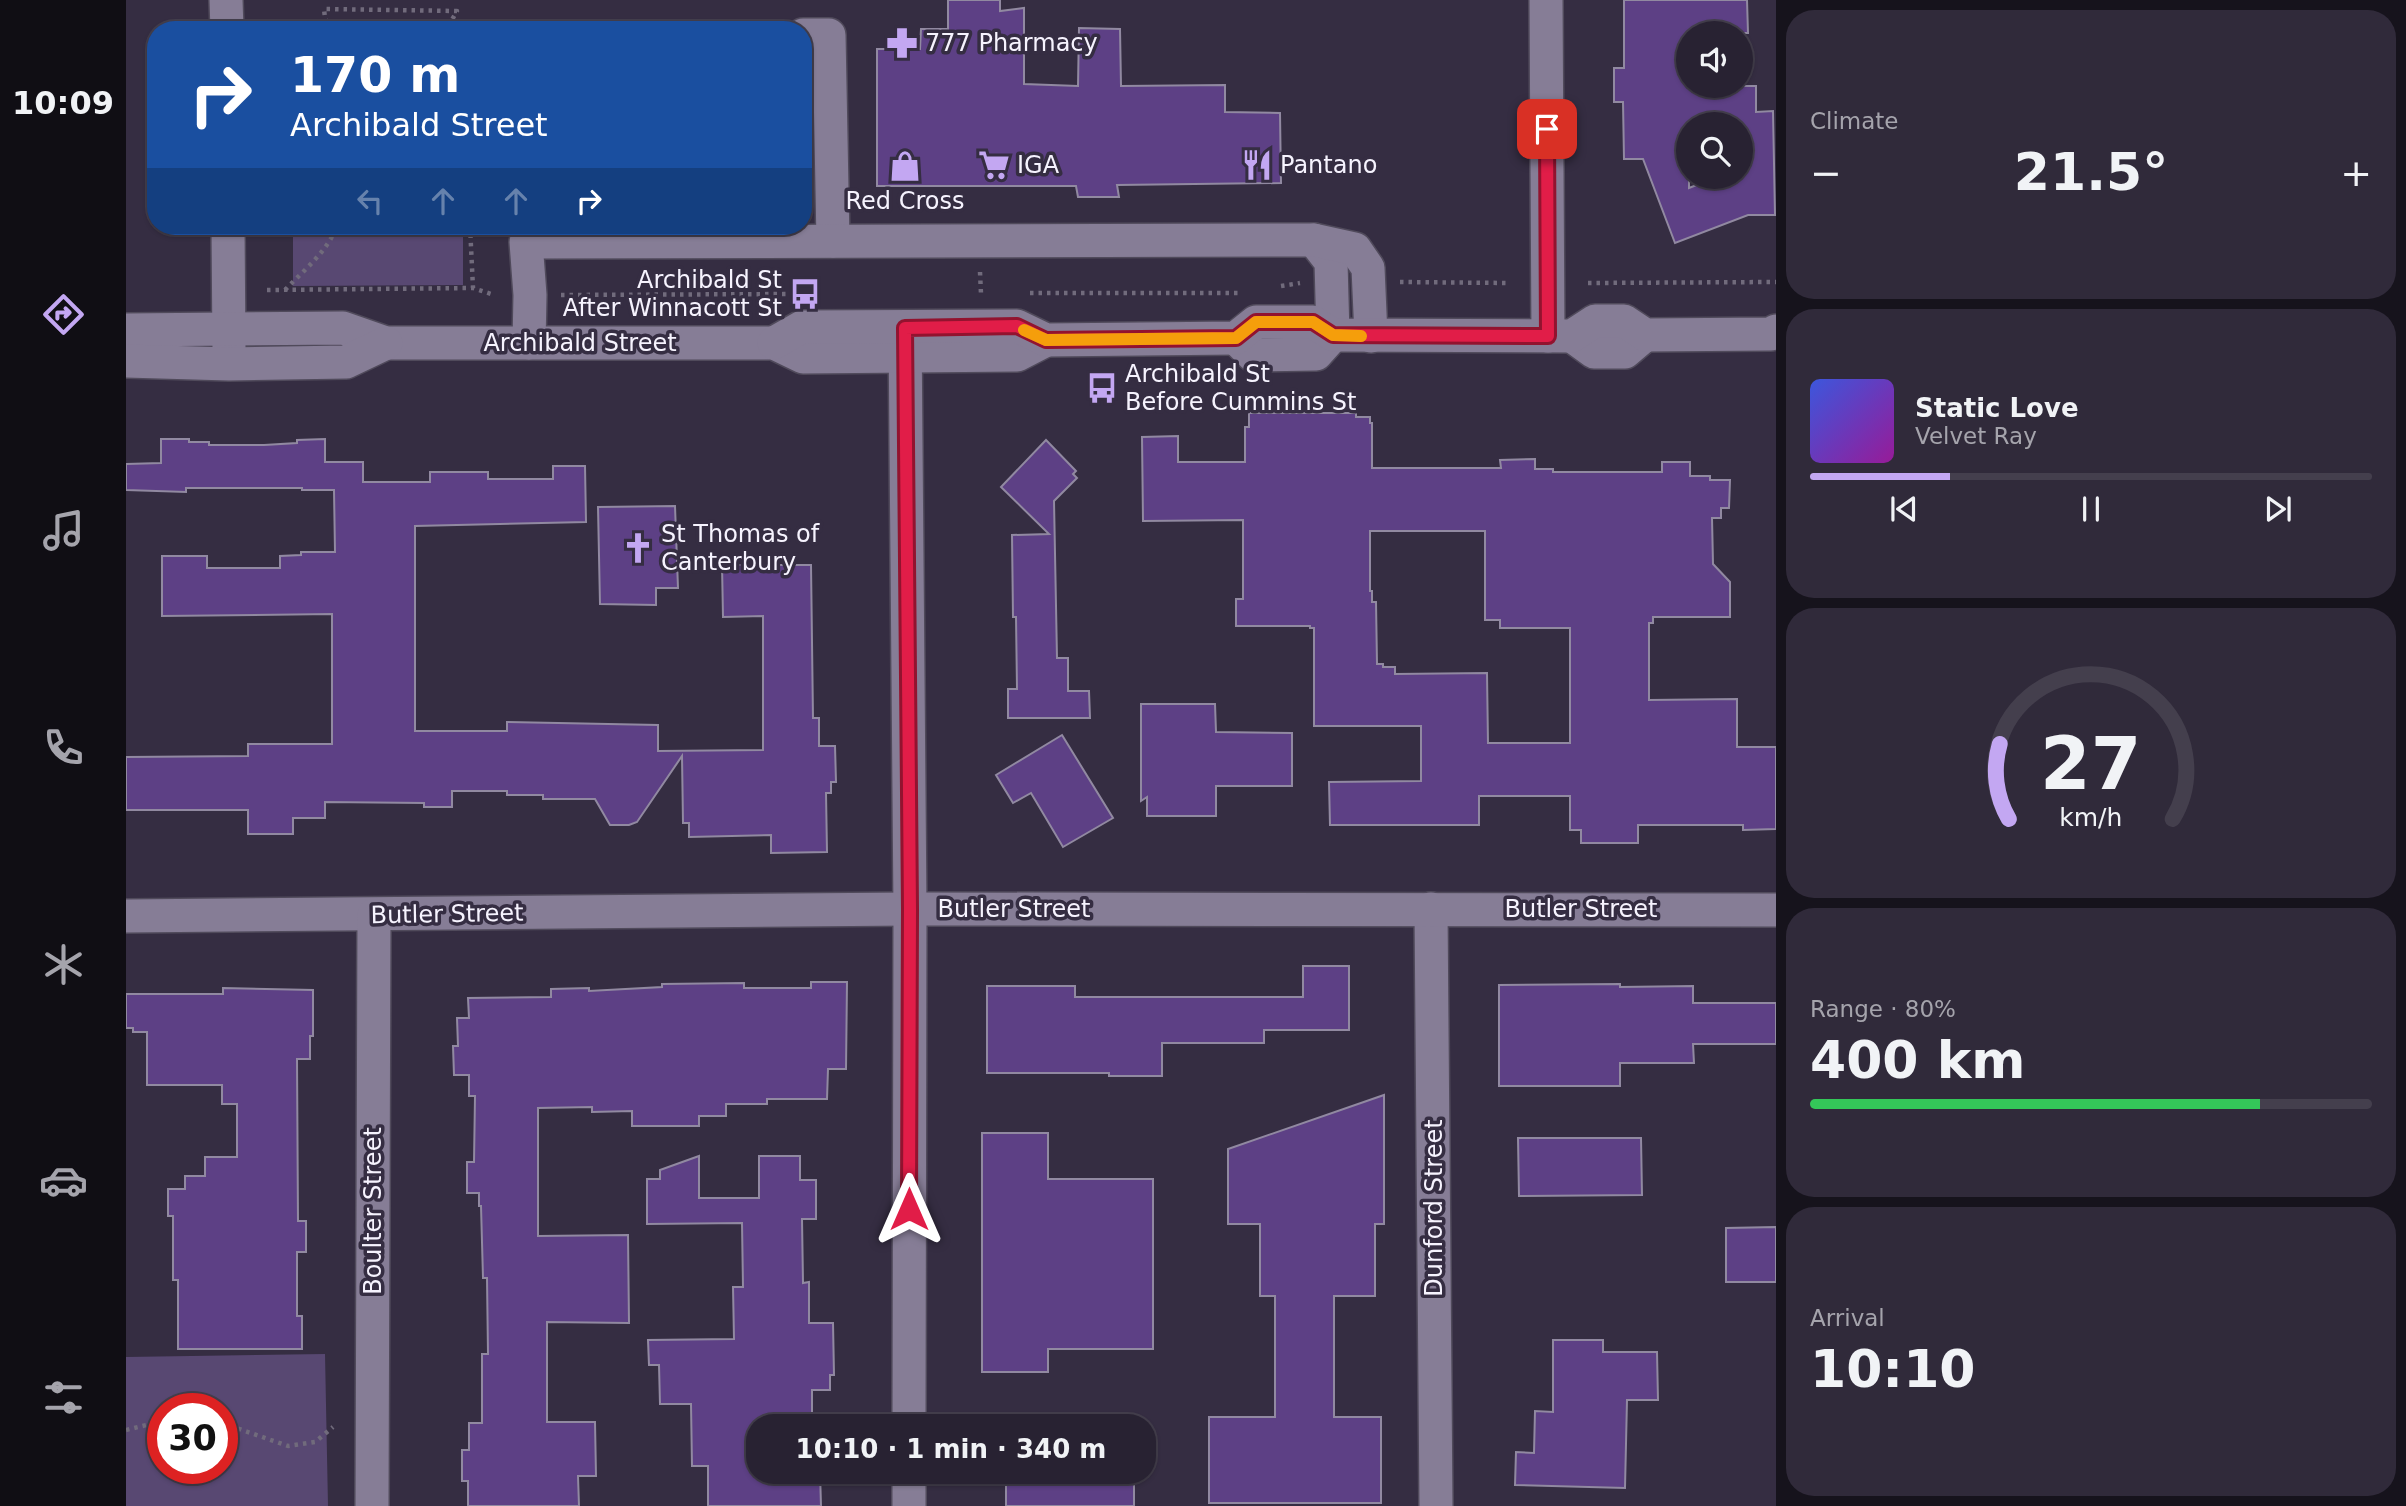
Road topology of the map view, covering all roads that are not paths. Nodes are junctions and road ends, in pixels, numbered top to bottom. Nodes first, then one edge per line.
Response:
1 (226, 0) edge
2 (1546, 0) edge
3 (227, 21) edge
4 (812, 35) edge
5 (228, 235) edge
6 (525, 235) edge
7 (569, 235) edge
8 (1314, 240) junction
9 (833, 241) junction
10 (229, 328) junction
11 (126, 330) edge
12 (1774, 334) edge
13 (1333, 335) junction
14 (1371, 336) junction
15 (1560, 336) junction
16 (529, 342) junction
17 (905, 342) junction
18 (386, 343) junction
19 (126, 361) edge
20 (229, 364) junction
21 (910, 909) junction
22 (1432, 909) junction
23 (1776, 910) edge
24 (374, 915) junction
25 (126, 916) edge
26 (909, 1414) edge
27 (909, 1484) edge
28 (372, 1506) edge
29 (909, 1506) edge
30 (1436, 1506) edge

1 - 3 street
2 - 15 street
4 - 9 street
5 - 10 street
6 - 16 street
7 - 9 street
8 - 9 street
8 - 13 street
8 - 14 street
10 - 11 street, Archibald Street
10 - 18 street, Archibald Street
10 - 20 street
12 - 15 street, Archibald Street
13 - 14 street, Archibald Street
13 - 17 street, Archibald Street
14 - 15 street, Archibald Street
16 - 17 street, Archibald Street
16 - 18 street, Archibald Street
17 - 21 street
18 - 20 street, Archibald Street
19 - 20 street, Archibald Street
21 - 22 street, Butler Street
21 - 24 street, Butler Street
21 - 26 street
22 - 23 street, Butler Street
22 - 30 street, Dunford Street
24 - 25 street, Butler Street
24 - 28 street, Boulter Street
27 - 29 street

